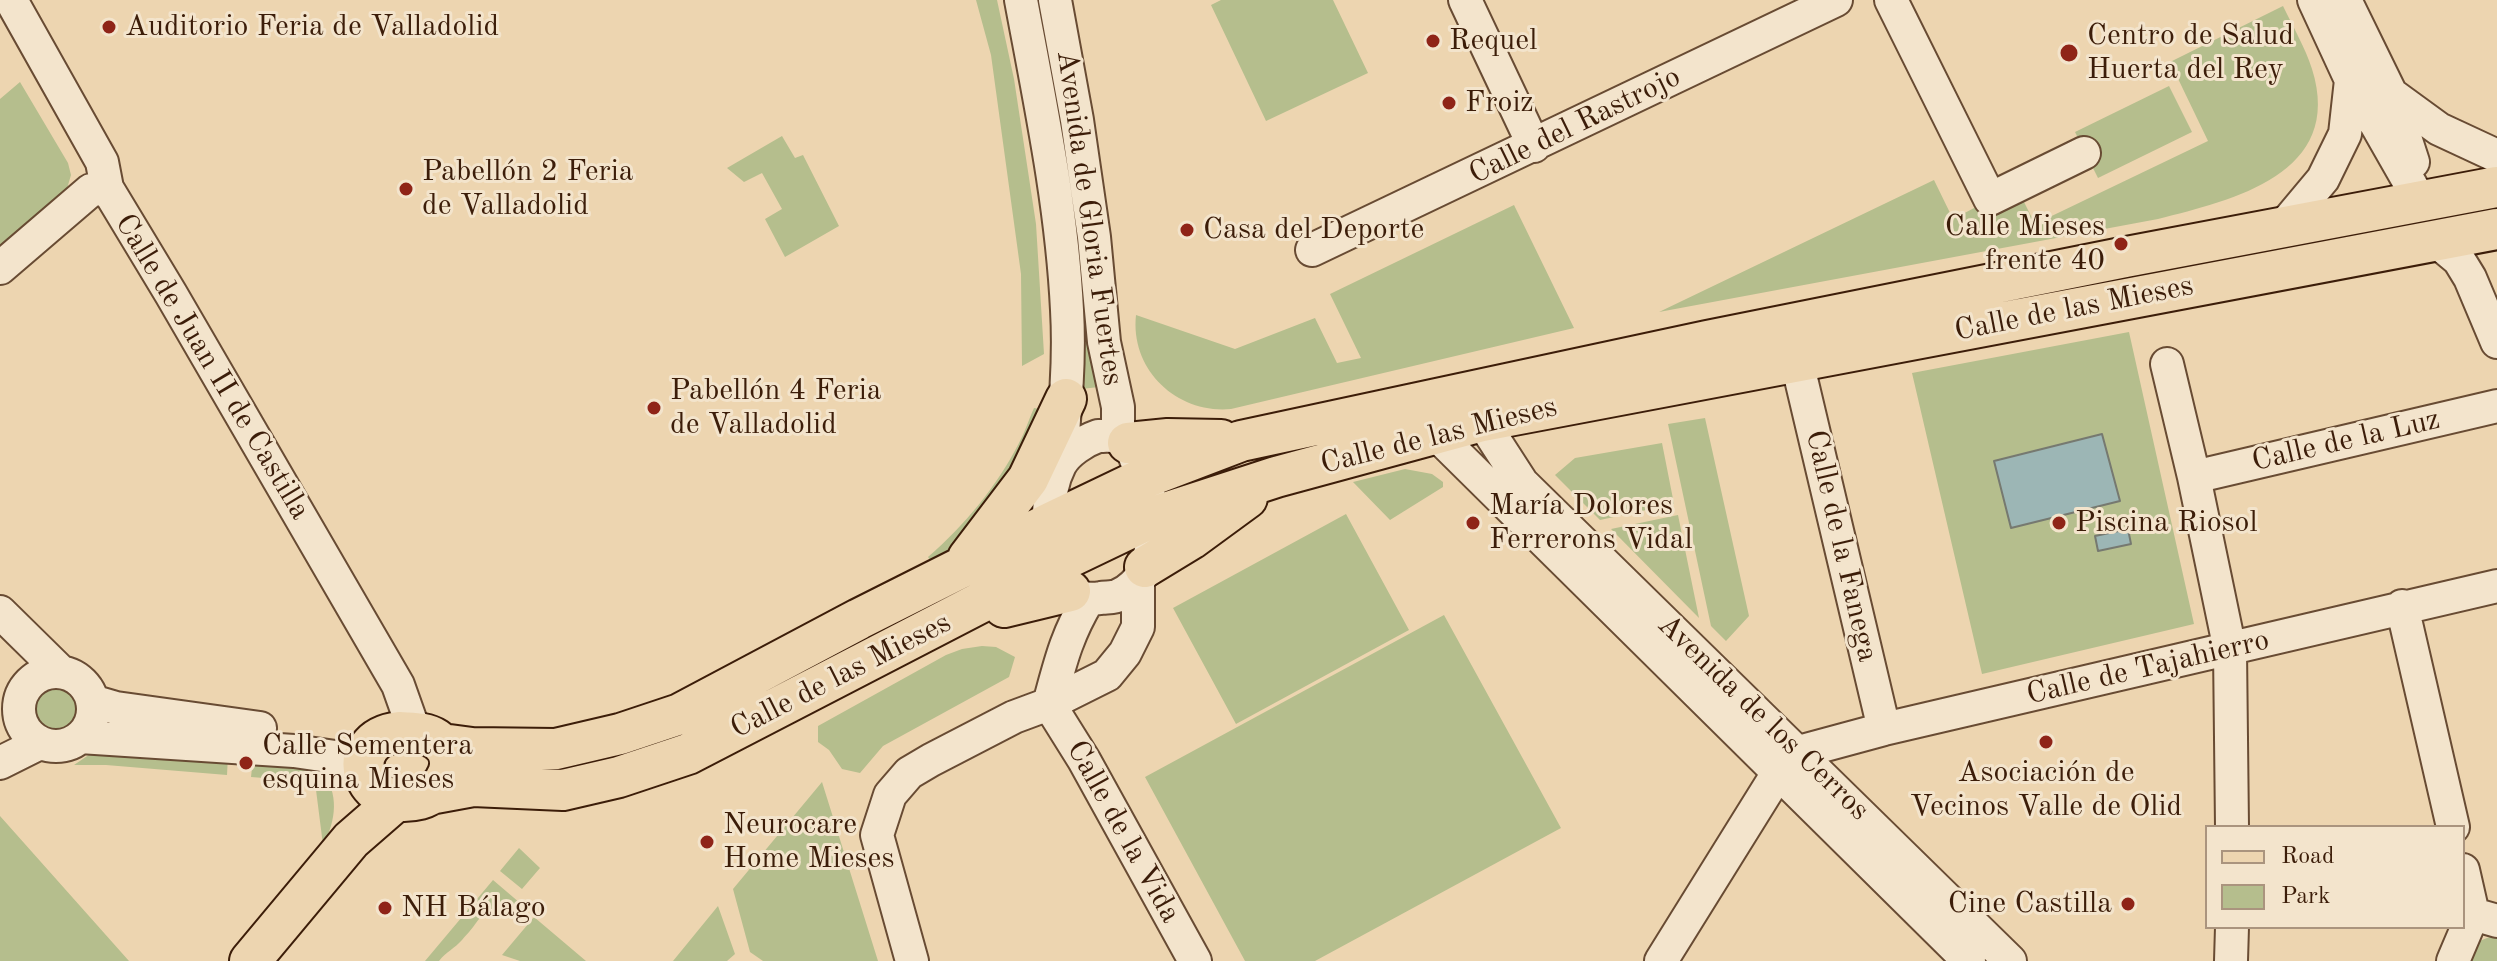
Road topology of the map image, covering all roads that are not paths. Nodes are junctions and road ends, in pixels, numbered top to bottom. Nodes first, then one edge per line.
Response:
1 (11, 0) edge
2 (1021, 0) edge
3 (1055, 0) edge
4 (1465, 0) edge
5 (1836, 0) edge
6 (1891, 0) edge
7 (2314, 0) edge
8 (2345, 0) edge
9 (2351, 80) junction
10 (2391, 94) junction
11 (1534, 146) junction
12 (2084, 153) dead end
13 (2497, 156) edge
14 (2497, 187) edge
15 (107, 188) junction
16 (2420, 201) junction
17 (2497, 219) edge
18 (2282, 228) junction
19 (2497, 229) edge
20 (2435, 240) junction
21 (1312, 250) dead end
22 (0, 268) edge
23 (1991, 325) junction
24 (2497, 342) edge
25 (1790, 344) junction
26 (2167, 364) dead end
27 (1066, 399) junction
28 (2497, 406) edge
29 (1540, 411) junction
30 (1438, 416) junction
31 (1482, 421) junction
32 (1130, 452) junction
33 (1060, 463) junction
34 (1476, 473) junction
35 (1516, 474) junction
36 (1276, 477) junction
37 (2194, 477) junction
38 (1153, 517) junction
39 (1050, 523) junction
40 (961, 568) junction
41 (1141, 574) junction
42 (1071, 585) junction
43 (2497, 586) edge
44 (2402, 606) junction
45 (5, 617) edge
46 (2230, 650) junction
47 (1061, 660) junction
48 (48, 675) junction
49 (92, 701) junction
50 (1049, 704) junction
51 (1014, 717) junction
52 (1884, 729) junction
53 (30, 730) junction
54 (80, 737) junction
55 (428, 738) junction
56 (0, 744) edge
57 (1788, 762) junction
58 (0, 763) edge
59 (389, 780) junction
60 (2232, 825) edge
61 (2453, 825) edge
62 (2465, 874) edge
63 (2485, 917) edge
64 (2232, 929) edge
65 (250, 961) edge
66 (912, 961) edge
67 (1195, 961) edge
68 (1661, 961) edge
69 (1969, 961) edge
70 (2010, 961) edge
71 (2231, 961) edge
72 (2453, 961) edge

1 - 15 street, Calle de Juan II de Castilla
2 - 27 street, Avenida de Gloria Fuertes
3 - 32 street, Avenida de Gloria Fuertes
4 - 11 street
5 - 11 street, Calle del Rastrojo
6 - 12 street
7 - 9 street
8 - 10 street
9 - 16 street
9 - 18 street
10 - 13 street
10 - 16 street
11 - 21 street, Calle del Rastrojo
14 - 16 main road, Calle de las Mieses
15 - 22 street
15 - 55 street, Calle de Juan II de Castilla
16 - 17 main road
16 - 18 main road, Calle de las Mieses
16 - 23 main road
18 - 25 main road, Calle de las Mieses
19 - 20 main road, Calle de las Mieses
20 - 23 main road, Calle de las Mieses
20 - 24 street
23 - 25 main road, Calle de las Mieses
25 - 29 main road, Calle de las Mieses
25 - 30 main road, Calle de las Mieses
25 - 31 main road
25 - 52 street, Calle de la Fanega
26 - 37 street
27 - 33 street, Avenida de Gloria Fuertes
27 - 40 main road
28 - 37 street, Calle de la Luz
29 - 31 main road, Calle de las Mieses
29 - 35 street
30 - 31 main road
30 - 32 main road, Calle de las Mieses
30 - 34 street, Avenida de los Cerros
30 - 36 main road, Calle de las Mieses
31 - 34 street
31 - 35 street, Avenida de los Cerros
32 - 33 street
32 - 38 street, Avenida de Gloria Fuertes
32 - 39 main road, Calle de las Mieses
33 - 39 street, Avenida de Gloria Fuertes
34 - 57 street, Avenida de los Cerros
35 - 57 street, Avenida de los Cerros
36 - 38 main road, Calle de las Mieses
36 - 41 main road
37 - 46 street
38 - 41 street, Avenida de Gloria Fuertes
38 - 42 main road, Calle de las Mieses
39 - 40 main road, Calle de las Mieses
39 - 42 street, Avenida de Gloria Fuertes
40 - 55 main road, Calle de las Mieses
41 - 42 street
41 - 50 street, Avenida de Gloria Fuertes
42 - 47 street
42 - 59 main road, Calle de las Mieses
43 - 44 street, Calle de Tajahierro
44 - 46 street, Calle de Tajahierro
44 - 61 street
45 - 48 street
46 - 52 street, Calle de Tajahierro
46 - 60 street
47 - 50 street
47 - 51 street
48 - 49 street
48 - 53 street
49 - 54 street
49 - 59 street, Calle de las Mieses
50 - 51 street, Avenida de Gloria Fuertes
50 - 67 street, Calle de la Vida
51 - 66 street
52 - 57 street, Calle de Tajahierro
53 - 54 street
53 - 56 street
53 - 58 street
54 - 59 street
55 - 59 main road, Calle de las Mieses
55 - 59 main road
57 - 68 street
57 - 69 street, Avenida de los Cerros
57 - 70 street, Avenida de los Cerros
59 - 65 main road
62 - 63 street
63 - 72 street
64 - 71 street

